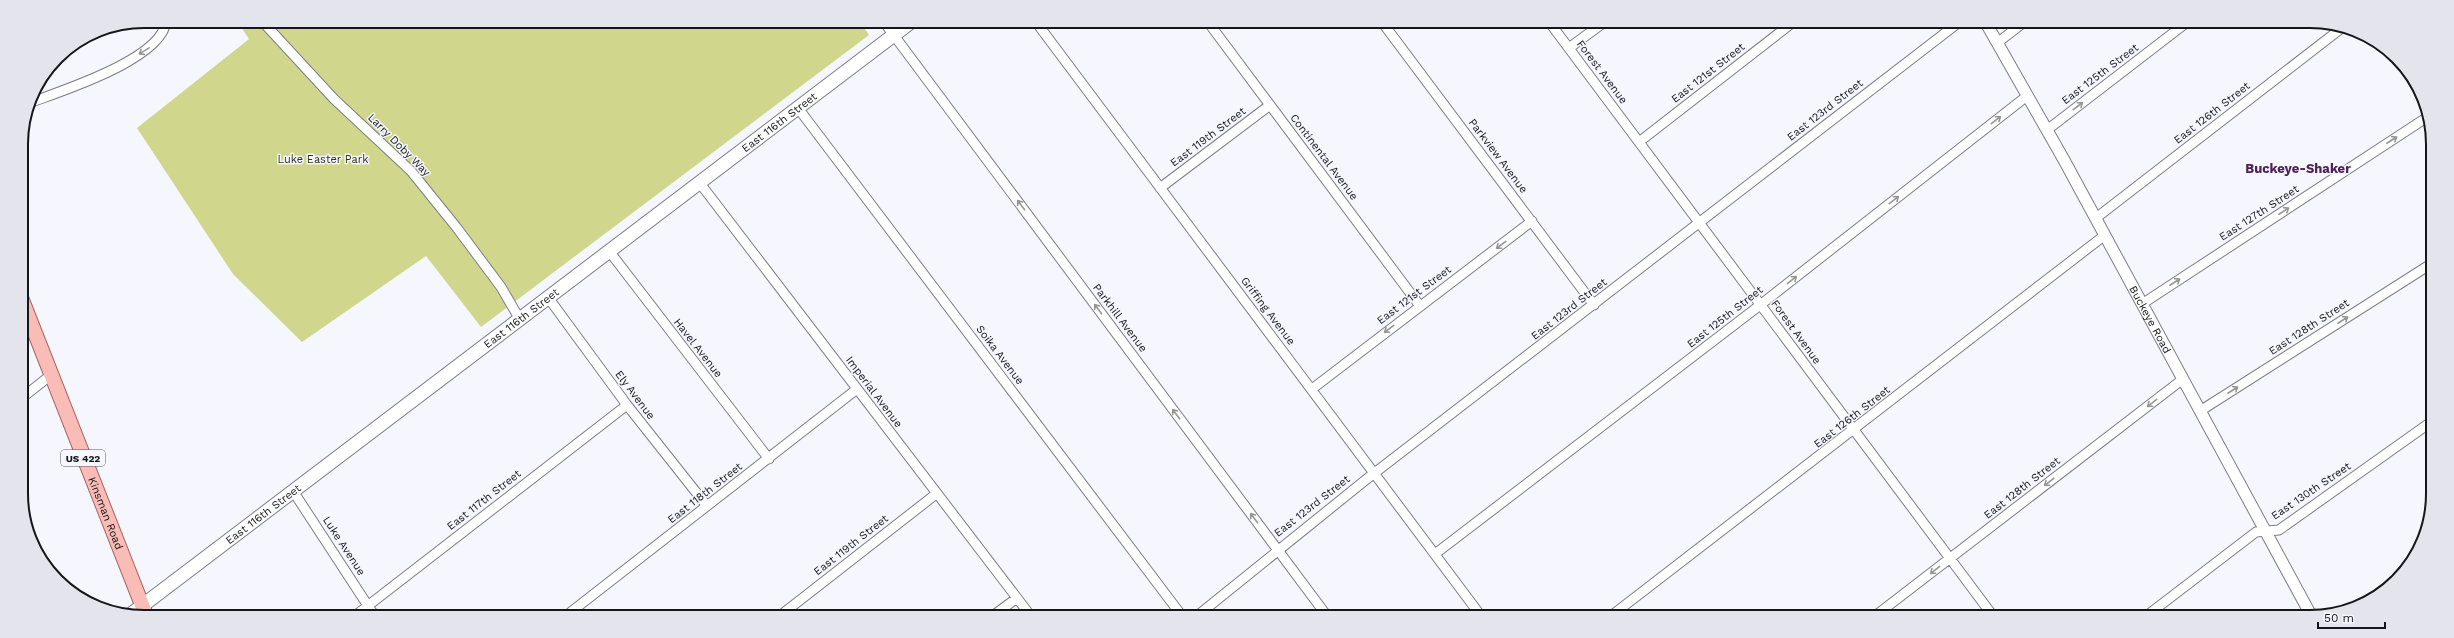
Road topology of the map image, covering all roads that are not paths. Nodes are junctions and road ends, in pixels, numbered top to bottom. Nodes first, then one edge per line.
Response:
1 (164, 28) edge
2 (268, 28) edge
3 (889, 28) edge
4 (903, 28) edge
5 (1040, 28) edge
6 (1212, 28) edge
7 (1387, 28) edge
8 (1554, 28) edge
9 (1595, 28) edge
10 (1786, 28) edge
11 (1951, 28) edge
12 (1989, 28) edge
13 (2015, 28) edge
14 (2180, 28) edge
15 (2337, 31) edge
16 (894, 35) junction
17 (1997, 42) junction
18 (1569, 48) junction
19 (2027, 96) junction
20 (37, 100) edge
21 (1270, 105) junction
22 (798, 108) junction
23 (2423, 120) edge
24 (2047, 130) junction
25 (1639, 142) junction
26 (699, 182) junction
27 (1160, 188) junction
28 (2096, 218) junction
29 (1532, 221) junction
30 (1699, 222) junction
31 (2105, 235) junction
32 (609, 251) junction
33 (2426, 267) edge
34 (547, 296) junction
35 (1761, 304) junction
36 (2142, 304) junction
37 (1594, 305) junction
38 (1420, 306) junction
39 (28, 316) edge
40 (518, 318) junction
41 (51, 375) junction
42 (2183, 379) junction
43 (857, 389) junction
44 (1312, 389) junction
45 (28, 393) edge
46 (627, 405) junction
47 (2200, 411) junction
48 (2426, 426) edge
49 (1853, 431) junction
50 (769, 459) junction
51 (1374, 473) junction
52 (293, 491) junction
53 (936, 494) junction
54 (707, 506) junction
55 (2265, 530) junction
56 (1277, 549) junction
57 (1435, 554) junction
58 (1949, 559) junction
59 (1017, 598) junction
60 (368, 605) junction
61 (144, 610) edge
62 (362, 610) edge
63 (371, 610) edge
64 (574, 610) edge
65 (787, 610) edge
66 (1001, 610) edge
67 (1026, 610) edge
68 (1177, 610) edge
69 (1204, 610) edge
70 (1323, 610) edge
71 (1477, 610) edge
72 (1619, 610) edge
73 (1883, 610) edge
74 (1988, 610) edge
75 (2154, 610) edge
76 (2308, 610) edge

1 -> 20 street
2 - 40 street, Larry Doby Way
3 - 16 street, Parkhill Avenue
4 - 16 main road, East 116th Street
5 - 27 street, Griffing Avenue
6 - 21 street, Continental Avenue
7 - 29 street, Parkview Avenue
8 - 18 street, Forest Avenue
9 - 18 street
10 - 25 street, East 121st Street
11 - 30 street, East 123rd Street
12 - 17 street, Buckeye Road
13 - 17 street
24 -> 14 street, East 125th Street
15 - 28 street, East 126th Street
16 - 22 main road, East 116th Street
56 -> 16 street, Parkhill Avenue
17 - 19 street, Buckeye Road
18 - 25 street, Forest Avenue
19 - 24 street, Buckeye Road
35 -> 19 street, East 125th Street
21 - 27 street, East 119th Street
21 - 38 street, Continental Avenue
22 - 26 main road, East 116th Street
22 - 68 street, Soika Avenue
36 -> 23 street, East 127th Street
24 - 28 street, Buckeye Road
25 - 30 street, Forest Avenue
26 - 32 main road, East 116th Street
26 - 43 street, Imperial Avenue
27 - 44 street, Griffing Avenue
28 - 31 street, Buckeye Road
29 - 37 street, Parkview Avenue
29 -> 38 street, East 121st Street
30 - 35 street, Forest Avenue
30 - 37 street, East 123rd Street
31 - 36 street, Buckeye Road
31 - 49 street, East 126th Street
32 - 34 main road, East 116th Street
32 - 50 street, Havel Avenue
47 -> 33 street, East 128th Street
34 - 40 main road, East 116th Street
34 - 46 street, Ely Avenue
35 - 49 street, Forest Avenue
35 - 57 street, East 125th Street
36 - 42 street, Buckeye Road
37 - 51 street, East 123rd Street
38 -> 44 street, East 121st Street
39 - 41 main road, Kinsman Road / US 422
40 - 52 main road, East 116th Street
41 - 45 street
41 - 61 main road, Kinsman Road / US 422
42 - 47 street, Buckeye Road
42 -> 58 street, East 128th Street
43 - 50 street, East 118th Street
43 - 53 street, Imperial Avenue
44 - 51 street, Griffing Avenue
46 - 54 street, Ely Avenue
46 - 60 street, East 117th Street
47 - 55 street, Buckeye Road
48 - 55 street, East 130th Street
49 - 58 street, Forest Avenue
49 - 72 street, East 126th Street
50 - 54 street, East 118th Street
51 - 56 street, East 123rd Street
51 - 57 street, Griffing Avenue
52 - 60 street, Luke Avenue
52 - 61 main road, East 116th Street
53 - 59 street, Imperial Avenue
53 - 65 street, East 119th Street
54 - 64 street, East 118th Street
55 - 75 street, East 130th Street
55 - 76 street, Buckeye Road
56 - 69 street, East 123rd Street
56 - 70 street, Parkhill Avenue
57 - 71 street, Griffing Avenue
58 -> 73 street, East 128th Street
58 - 74 street, Forest Avenue
59 - 66 street
59 - 67 street, Imperial Avenue
60 - 62 street, East 117th Street
60 - 63 street, Luke Avenue

